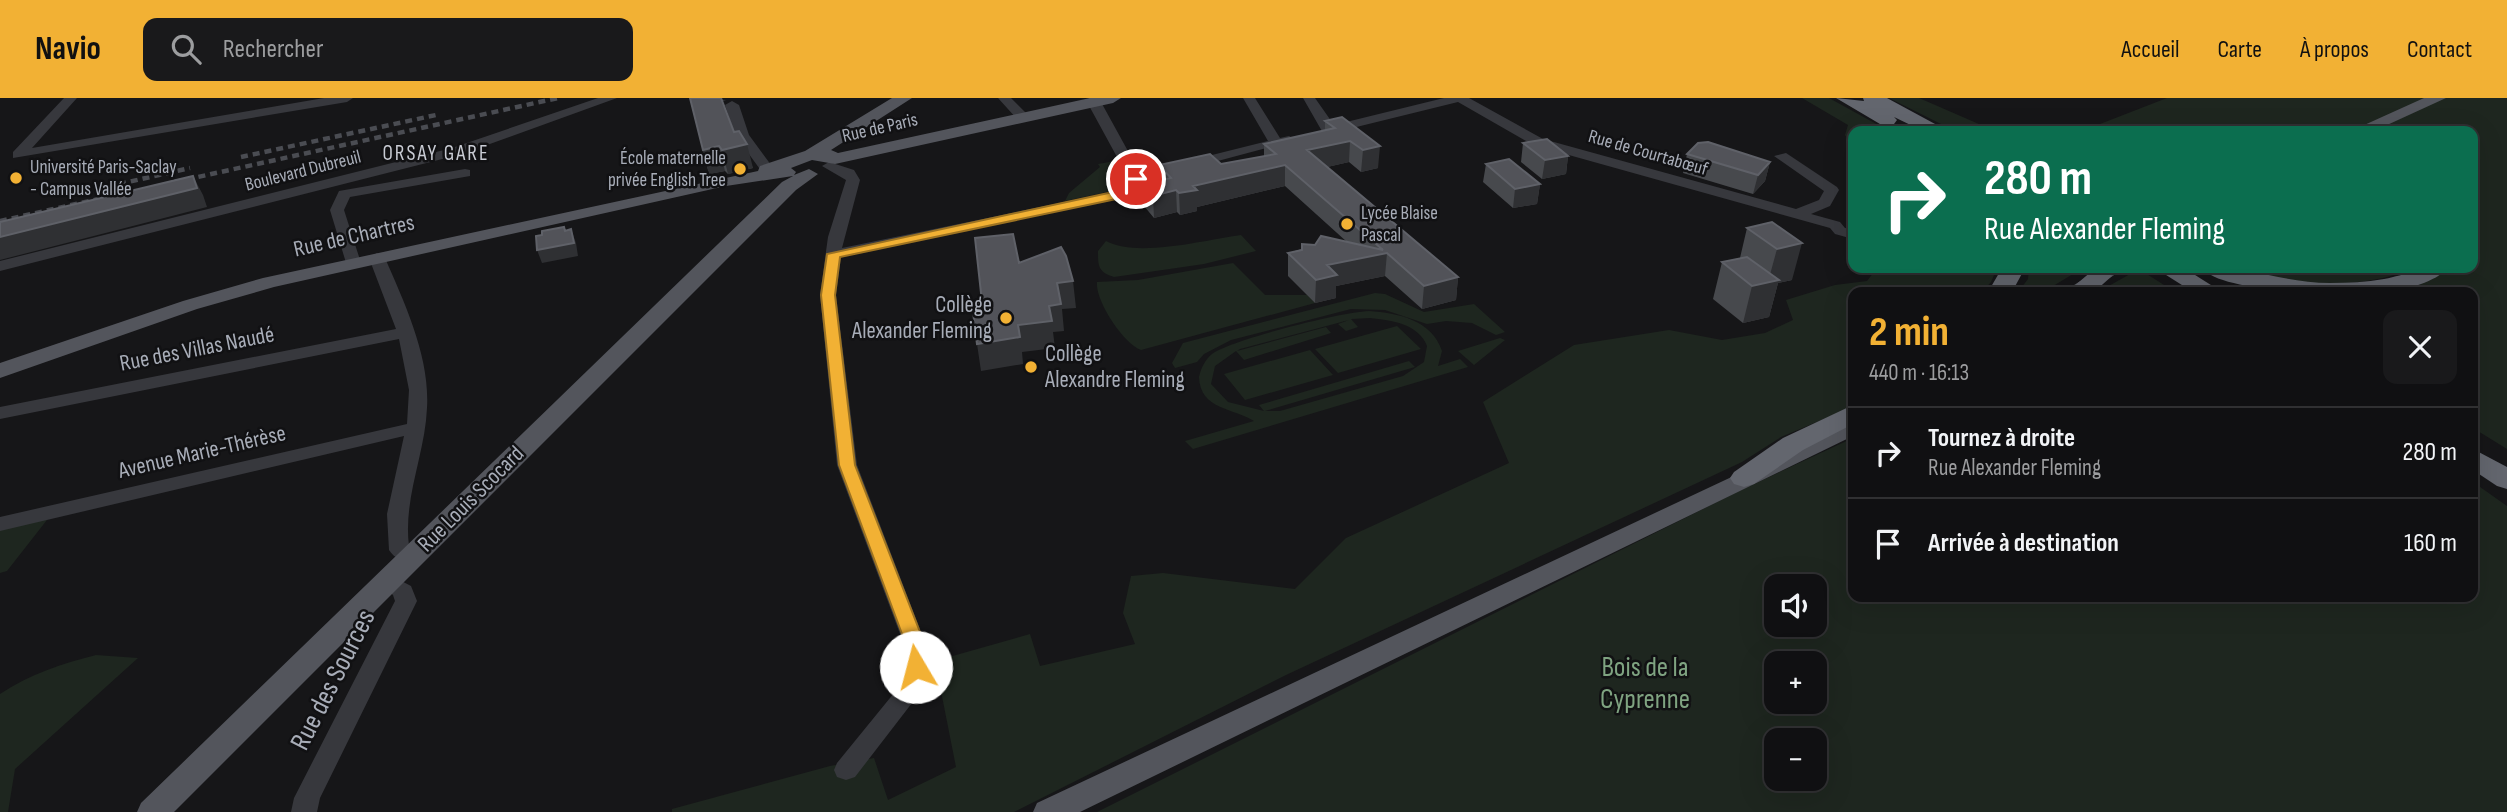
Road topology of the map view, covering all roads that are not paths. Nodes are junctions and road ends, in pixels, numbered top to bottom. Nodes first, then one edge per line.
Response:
1 (71, 98) edge
2 (348, 98) edge
3 (611, 98) edge
4 (904, 98) edge
5 (1004, 98) edge
6 (1112, 98) edge
7 (1250, 98) edge
8 (1309, 98) edge
9 (1460, 98) edge
10 (1846, 98) edge
11 (1872, 98) edge
12 (2438, 98) edge
13 (1095, 100) edge
14 (732, 105) dead end
15 (1022, 116) junction
16 (1899, 126) edge
17 (1928, 126) edge
18 (2371, 126) edge
19 (1331, 130) junction
20 (1276, 143) junction
21 (833, 155) junction
22 (1781, 156) dead end
23 (767, 169) junction
24 (796, 171) junction
25 (465, 173) dead end
26 (1136, 179) junction
27 (726, 181) junction
28 (1797, 214) junction
29 (1848, 221) edge
30 (1835, 225) junction
31 (1848, 233) edge
32 (834, 254) junction
33 (377, 258) junction
34 (353, 262) junction
35 (0, 266) edge
36 (2106, 273) edge
37 (2107, 273) edge
38 (2158, 273) edge
39 (2176, 273) edge
40 (2199, 273) edge
41 (2232, 273) edge
42 (2422, 273) edge
43 (2082, 287) edge
44 (2086, 287) edge
45 (2178, 287) edge
46 (2201, 287) edge
47 (2222, 287) edge
48 (2308, 287) edge
49 (2363, 287) edge
50 (403, 333) junction
51 (0, 371) edge
52 (0, 413) edge
53 (1848, 416) edge
54 (415, 428) junction
55 (1848, 429) edge
56 (2478, 442) edge
57 (2478, 461) edge
58 (2507, 461) edge
59 (1744, 478) junction
60 (2507, 480) edge
61 (0, 524) edge
62 (414, 557) junction
63 (388, 581) junction
64 (899, 599) joint
65 (846, 770) dead end
66 (153, 812) edge
67 (303, 812) edge
68 (1049, 812) edge

1 - 2 street
3 - 35 street, Boulevard Dubreuil
4 - 21 main road
5 - 15 street
6 - 13 main road, Rue de Paris
7 - 20 street
8 - 19 street
9 - 19 street
9 - 28 street, Rue de Courtabœuf
10 - 16 highway
11 - 17 highway
12 - 18 main road
13 - 15 main road, Rue de Paris
13 - 26 street
14 - 23 street
15 - 21 main road, Rue de Paris
19 - 20 street
20 - 26 street
21 - 24 main road
21 - 24 main road
21 - 32 street
22 - 28 street
23 - 24 main road, Rue de Chartres
23 - 27 main road, Rue de Chartres
24 - 27 main road, Rue de Chartres
24 - 62 main road, Rue Louis Scocard
25 - 34 street
26 - 32 street
27 - 33 main road, Rue de Chartres
28 - 30 street, Rue de Courtabœuf
29 - 30 street, Rue de Courtabœuf
30 - 31 street, Rue de Courtabœuf
32 - 64 street
33 - 34 main road, Rue de Chartres
33 - 50 street
34 - 51 main road, Rue de Chartres
36 - 43 main road
37 - 44 highway
38 - 45 highway
39 - 46 highway
40 - 47 highway
41 - 48 highway
42 - 49 highway
50 - 52 street, Rue des Villas Naudé
50 - 54 street
53 - 59 highway
54 - 61 street, Avenue Marie-Thérèse
54 - 62 street
55 - 59 main road
56 - 58 highway
57 - 60 highway
59 - 68 main road
62 - 63 main road, Rue Louis Scocard
63 - 66 main road, Rue Louis Scocard
63 - 67 street, Rue des Sources
64 - 65 street

